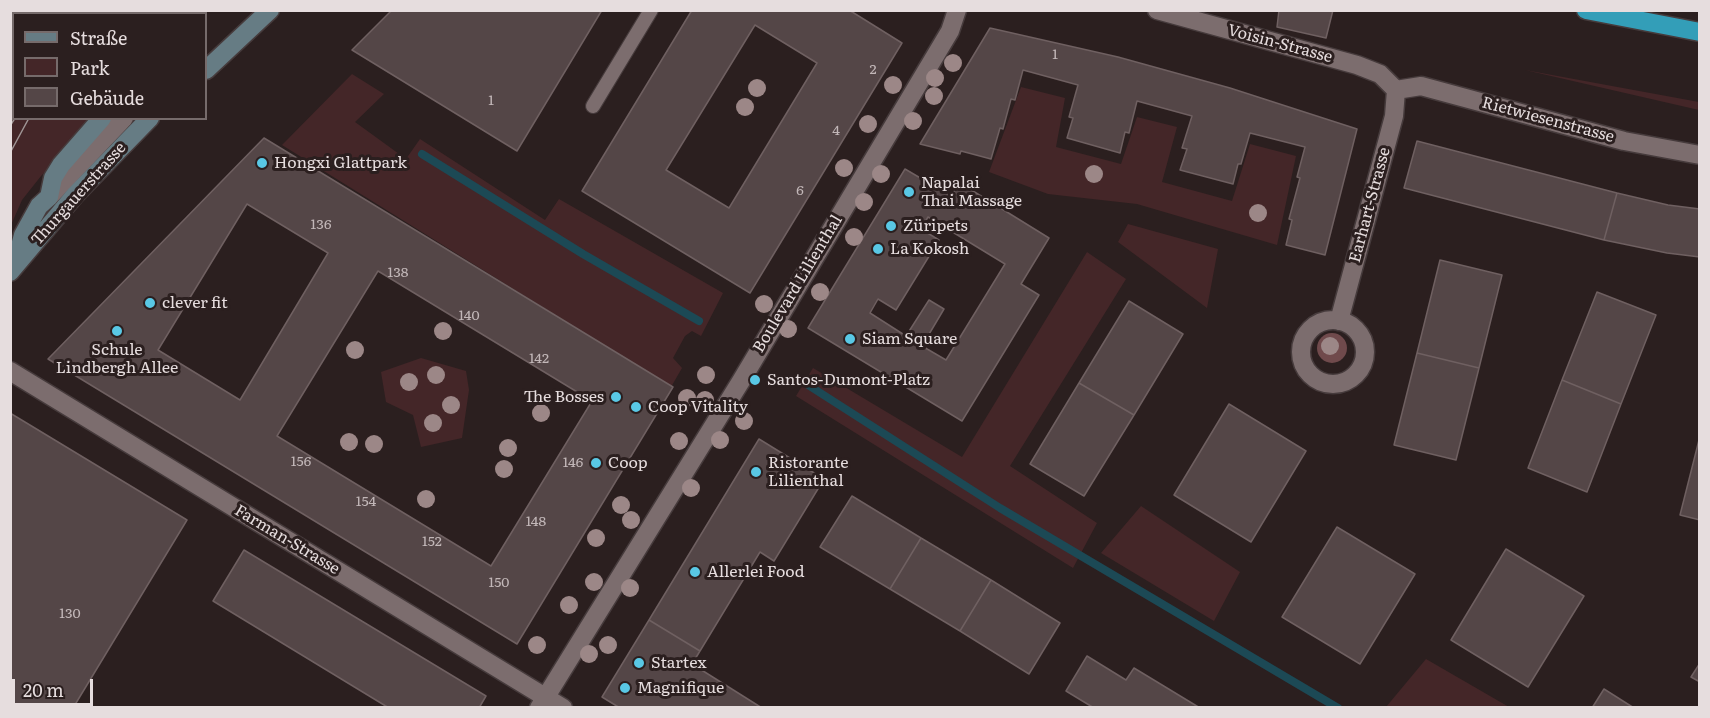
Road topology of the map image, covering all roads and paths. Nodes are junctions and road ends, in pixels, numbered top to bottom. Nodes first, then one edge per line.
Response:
1 (270, 10) edge
2 (651, 10) edge
3 (957, 10) edge
4 (1157, 10) edge
5 (1586, 10) edge
6 (1700, 32) edge
7 (207, 69) edge
8 (1396, 90) junction
9 (593, 106) dead end
10 (100, 120) edge
11 (122, 120) edge
12 (148, 120) edge
13 (1700, 155) edge
14 (49, 197) junction
15 (12, 271) edge
16 (1339, 321) dead end
17 (10, 371) edge
18 (542, 702) edge
19 (563, 708) edge

1 - 7 main road
2 - 9 lane
3 - 18 street, Boulevard Lilienthal
4 - 8 street, Voisin-Strasse
5 - 6 highway
8 - 13 street, Rietwiesenstrasse
8 - 16 street, Earhart-Strasse
10 - 14 main road
11 - 14 street, Thurgauerstrasse
12 - 15 main road, Thurgauerstrasse
14 - 15 main road
17 - 18 street, Farman-Strasse
18 - 19 street, Farman-Strasse

